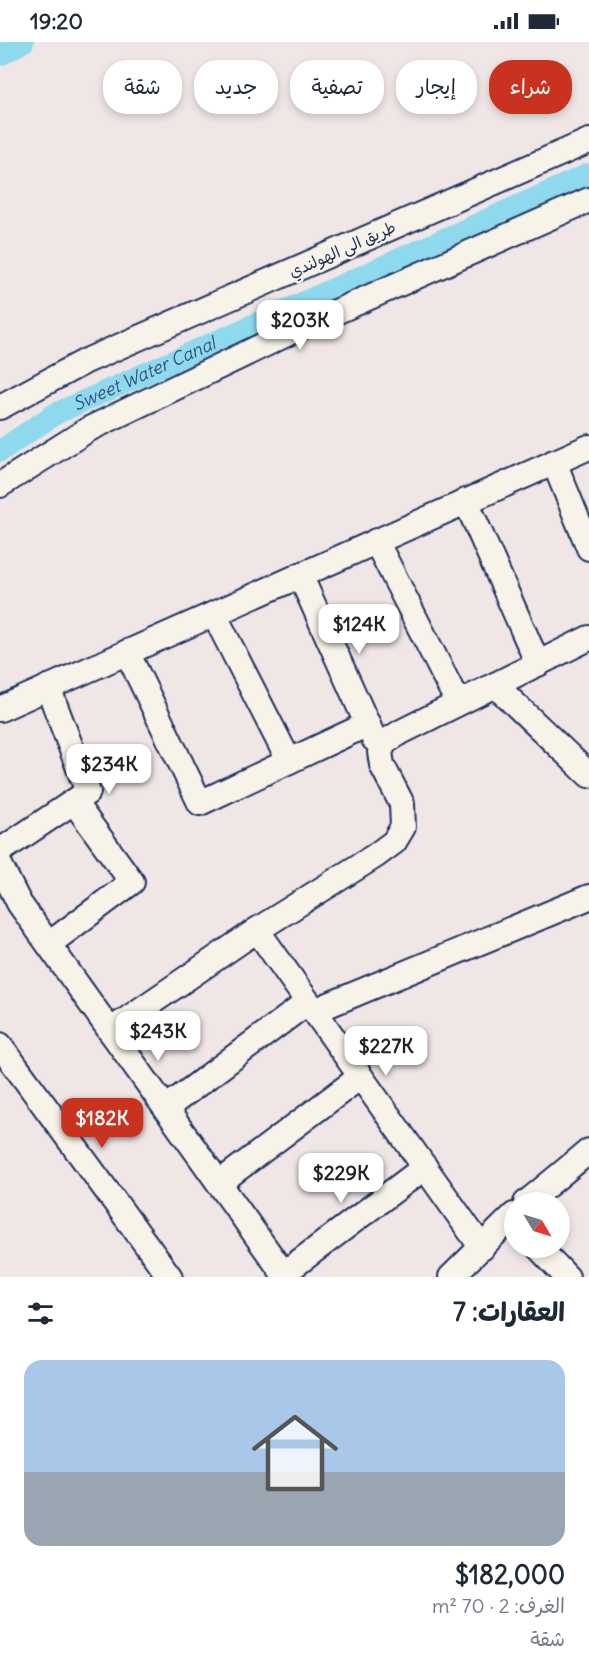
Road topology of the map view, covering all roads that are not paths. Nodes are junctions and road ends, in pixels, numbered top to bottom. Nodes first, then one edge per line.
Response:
1 (589, 141) edge
2 (589, 200) edge
3 (0, 407) edge
4 (589, 447) edge
5 (554, 462) junction
6 (0, 485) edge
7 (466, 501) junction
8 (376, 542) junction
9 (589, 548) edge
10 (300, 575) junction
11 (214, 614) junction
12 (589, 638) edge
13 (127, 652) junction
14 (538, 664) junction
15 (495, 685) junction
16 (48, 687) junction
17 (458, 703) junction
18 (0, 709) edge
19 (368, 724) junction
20 (380, 752) junction
21 (289, 761) junction
22 (589, 775) edge
23 (74, 802) junction
24 (0, 852) edge
25 (0, 865) edge
26 (589, 897) edge
27 (257, 930) junction
28 (49, 944) junction
29 (311, 1007) junction
30 (110, 1031) junction
31 (0, 1045) edge
32 (360, 1077) junction
33 (165, 1108) junction
34 (589, 1151) edge
35 (425, 1167) junction
36 (219, 1183) junction
37 (542, 1192) edge
38 (504, 1227) edge
39 (482, 1248) junction
40 (549, 1258) edge
41 (285, 1275) edge
42 (171, 1277) edge
43 (451, 1277) edge
44 (567, 1277) edge

1 - 3 street, طريق الى الهولندي
2 - 6 street
4 - 5 street
5 - 7 street
5 - 9 street
7 - 8 street
7 - 14 street
8 - 10 street
8 - 17 street
10 - 11 street
10 - 19 street
11 - 13 street
11 - 21 street
12 - 14 street
13 - 16 street
13 - 21 street
14 - 15 street
15 - 17 street
15 - 22 street
16 - 18 street
16 - 23 street
17 - 20 street
19 - 20 street
19 - 21 street
20 - 27 street
23 - 24 street
23 - 28 street
25 - 28 street
26 - 29 street
27 - 29 street
27 - 30 street
28 - 30 street
29 - 32 street
29 - 33 street
30 - 33 street
31 - 42 street
32 - 35 street
32 - 36 street
33 - 36 street
34 - 37 street
35 - 39 street
35 - 41 street
36 - 41 street
38 - 39 street
39 - 43 street
40 - 44 street

